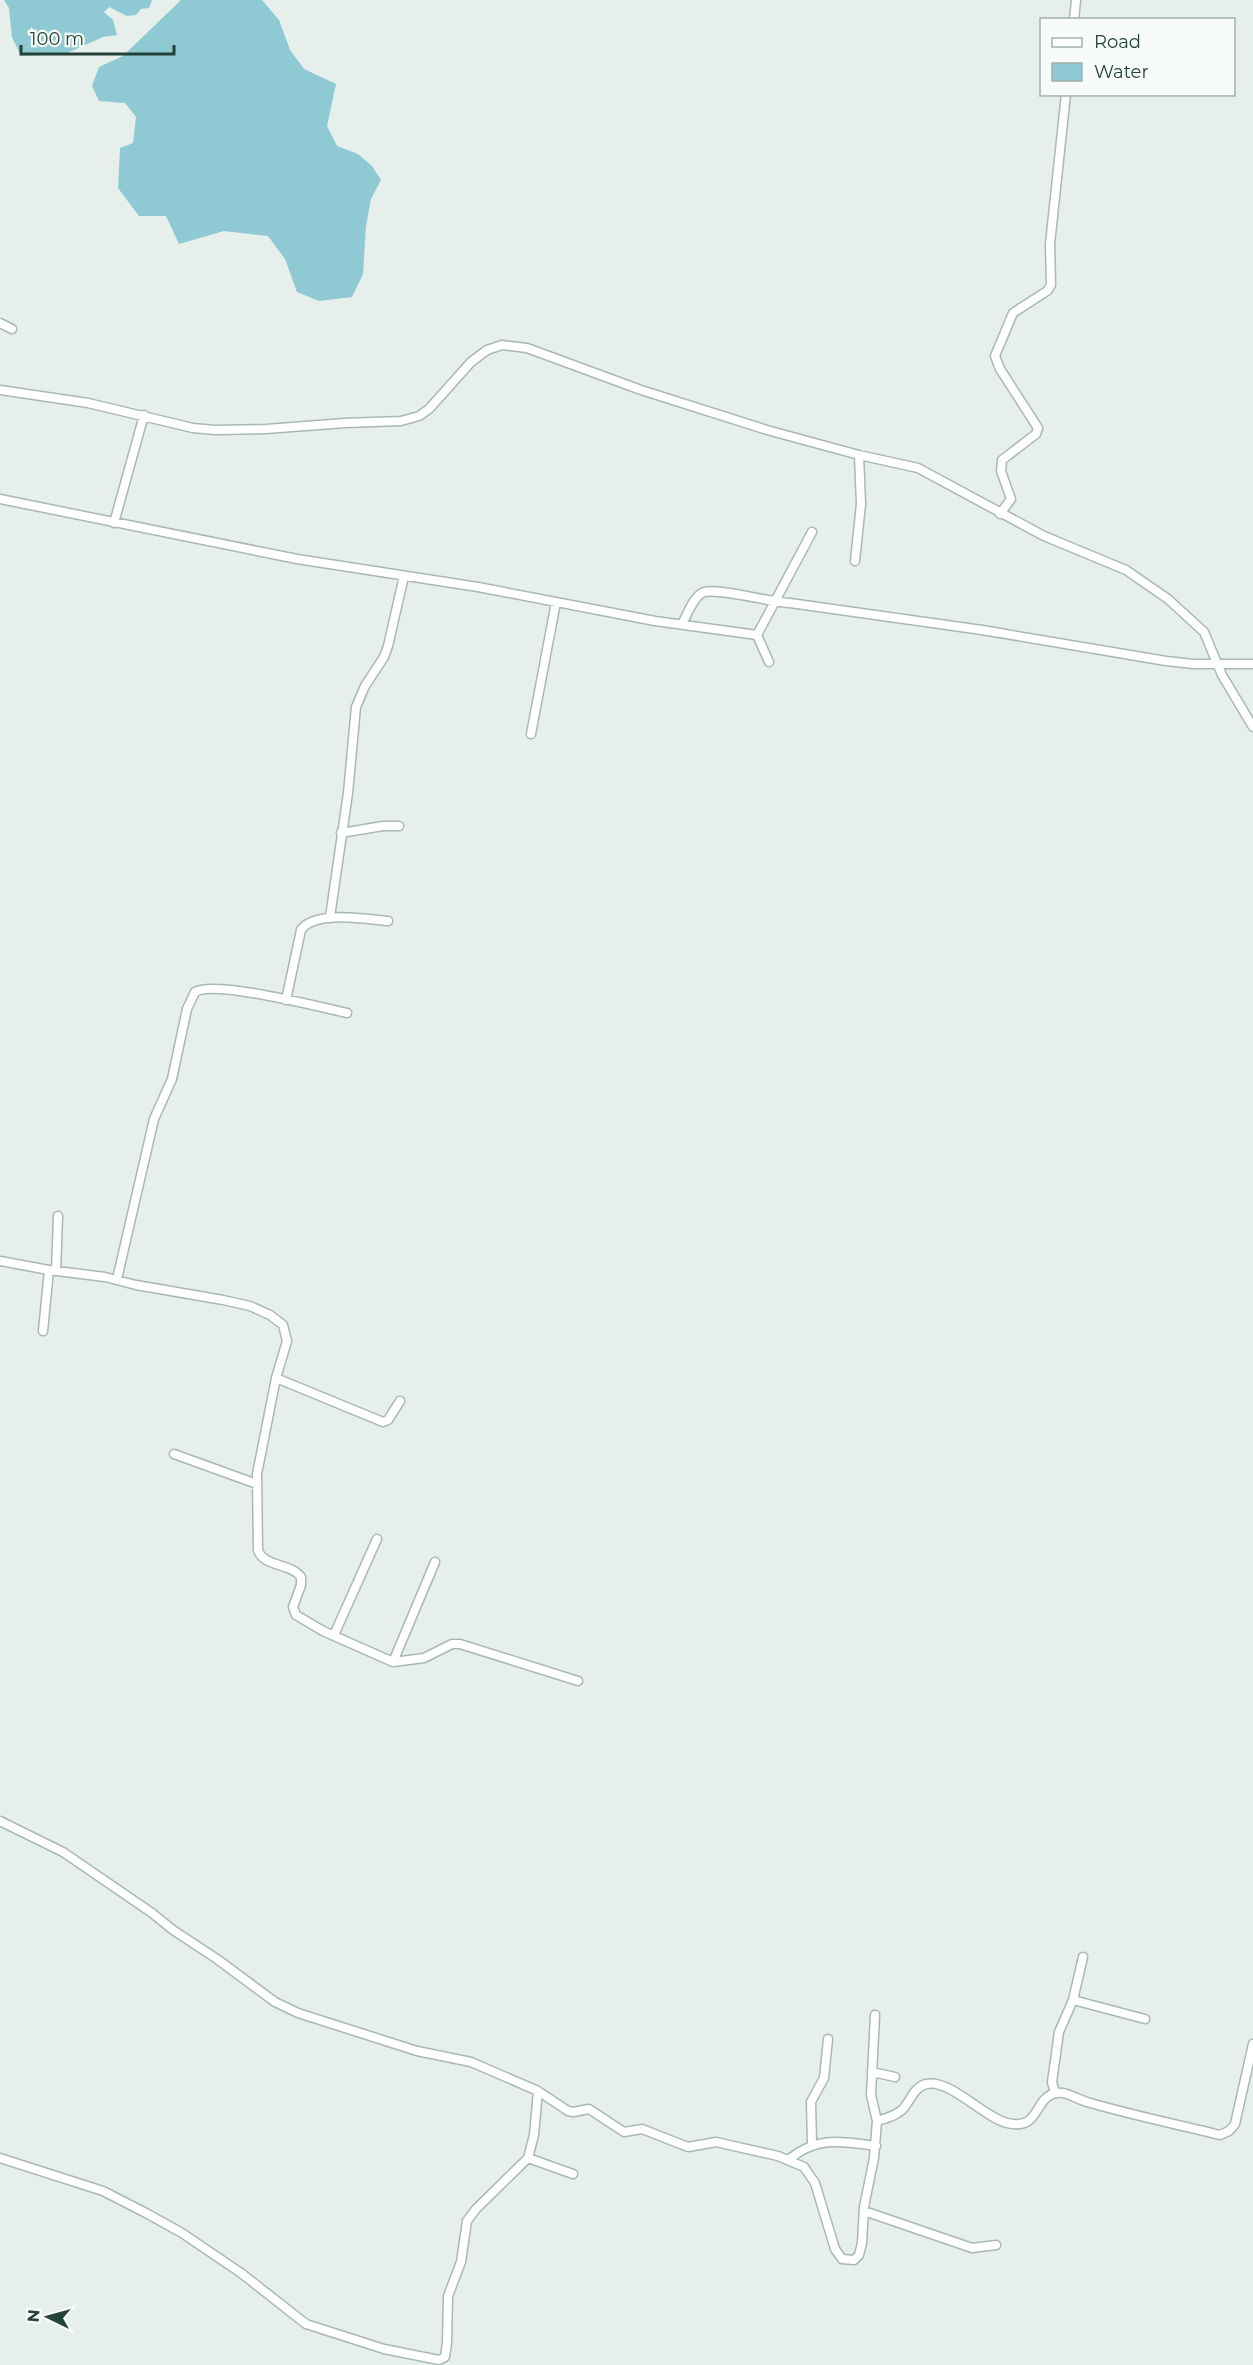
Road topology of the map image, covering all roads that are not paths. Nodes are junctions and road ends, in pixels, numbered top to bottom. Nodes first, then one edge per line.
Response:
1 (1076, 0) edge
2 (1074, 18) edge
3 (1066, 96) edge
4 (0, 323) edge
5 (12, 329) dead end
6 (0, 390) edge
7 (144, 415) junction
8 (859, 455) junction
9 (0, 499) edge
10 (1000, 514) junction
11 (114, 522) junction
12 (812, 532) dead end
13 (855, 561) dead end
14 (404, 576) junction
15 (556, 602) junction
16 (774, 603) junction
17 (682, 624) junction
18 (757, 635) junction
19 (769, 662) dead end
20 (1218, 664) junction
21 (1253, 664) edge
22 (1253, 727) edge
23 (531, 734) dead end
24 (399, 826) dead end
25 (341, 833) junction
26 (330, 918) junction
27 (388, 921) dead end
28 (286, 1000) junction
29 (346, 1013) dead end
30 (58, 1216) dead end
31 (0, 1262) edge
32 (52, 1271) junction
33 (117, 1280) junction
34 (43, 1331) dead end
35 (276, 1378) junction
36 (400, 1401) dead end
37 (174, 1454) dead end
38 (257, 1484) junction
39 (376, 1539) dead end
40 (435, 1562) dead end
41 (334, 1635) junction
42 (393, 1662) junction
43 (578, 1682) dead end
44 (0, 1821) edge
45 (1083, 1957) dead end
46 (1073, 2000) junction
47 (874, 2015) dead end
48 (1145, 2019) dead end
49 (828, 2039) dead end
50 (1253, 2044) edge
51 (872, 2072) junction
52 (895, 2077) dead end
53 (538, 2091) junction
54 (1055, 2093) junction
55 (877, 2121) junction
56 (812, 2144) junction
57 (876, 2146) junction
58 (0, 2158) edge
59 (528, 2158) junction
60 (788, 2160) junction
61 (573, 2174) dead end
62 (864, 2211) junction
63 (996, 2245) dead end

1 - 2 street
3 - 10 street
4 - 5 street
6 - 7 street
7 - 8 street
7 - 11 street
8 - 10 street
8 - 13 street
9 - 11 street
10 - 20 street
11 - 14 street
12 - 16 street
14 - 15 street
14 - 25 street
15 - 17 street
15 - 23 street
16 - 17 street
16 - 18 street
16 - 20 street
17 - 18 street
18 - 19 street
20 - 21 street
20 - 22 street
24 - 25 street
25 - 26 street
26 - 27 street
26 - 28 street
28 - 29 street
28 - 33 street
30 - 32 street
31 - 32 street
32 - 33 street
32 - 34 street
33 - 35 street
35 - 36 street
35 - 38 street
37 - 38 street
38 - 41 street
39 - 41 street
40 - 42 street
41 - 42 street
42 - 43 street
44 - 53 street
45 - 46 street
46 - 48 street
46 - 54 street
47 - 51 street
49 - 56 street
50 - 54 street
51 - 52 street
51 - 55 street
53 - 59 street
53 - 60 street
54 - 55 street
55 - 57 street
56 - 57 street
56 - 60 street
57 - 62 street
58 - 59 street
59 - 61 street
60 - 62 street
62 - 63 street

